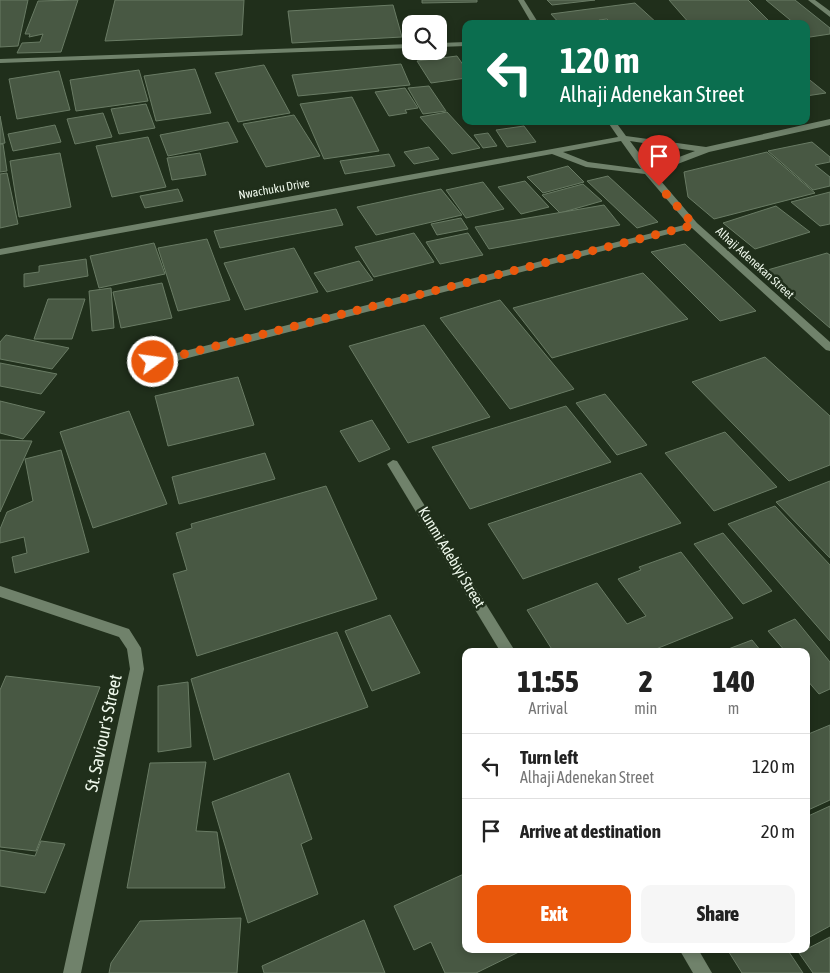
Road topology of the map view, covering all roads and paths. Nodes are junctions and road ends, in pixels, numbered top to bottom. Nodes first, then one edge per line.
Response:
1 (520, 0) edge
2 (812, 0) edge
3 (830, 15) edge
4 (533, 20) edge
5 (462, 44) edge
6 (447, 45) edge
7 (402, 46) edge
8 (0, 62) edge
9 (830, 122) edge
10 (614, 125) edge
11 (624, 138) junction
12 (706, 150) junction
13 (553, 151) junction
14 (648, 172) junction
15 (694, 225) junction
16 (0, 252) edge
17 (830, 348) edge
18 (153, 362) dead end
19 (393, 464) dead end
20 (0, 591) edge
21 (506, 648) edge
22 (690, 953) edge
23 (72, 973) edge
24 (703, 973) edge

1 - 4 street
2 - 3 street
5 - 6 street
7 - 8 street
9 - 12 street
10 - 11 street, Alhaji Adenekan Street
11 - 12 street, Nwachuku Drive
11 - 13 street, Nwachuku Drive
11 - 14 street, Alhaji Adenekan Street
12 - 14 street
13 - 14 street
13 - 16 street, Nwachuku Drive
14 - 15 street, Alhaji Adenekan Street
15 - 17 street, Alhaji Adenekan Street
15 - 18 street
19 - 21 street, Kunmi Adebiyi Street
20 - 23 street, St. Saviour's Street
22 - 24 street

